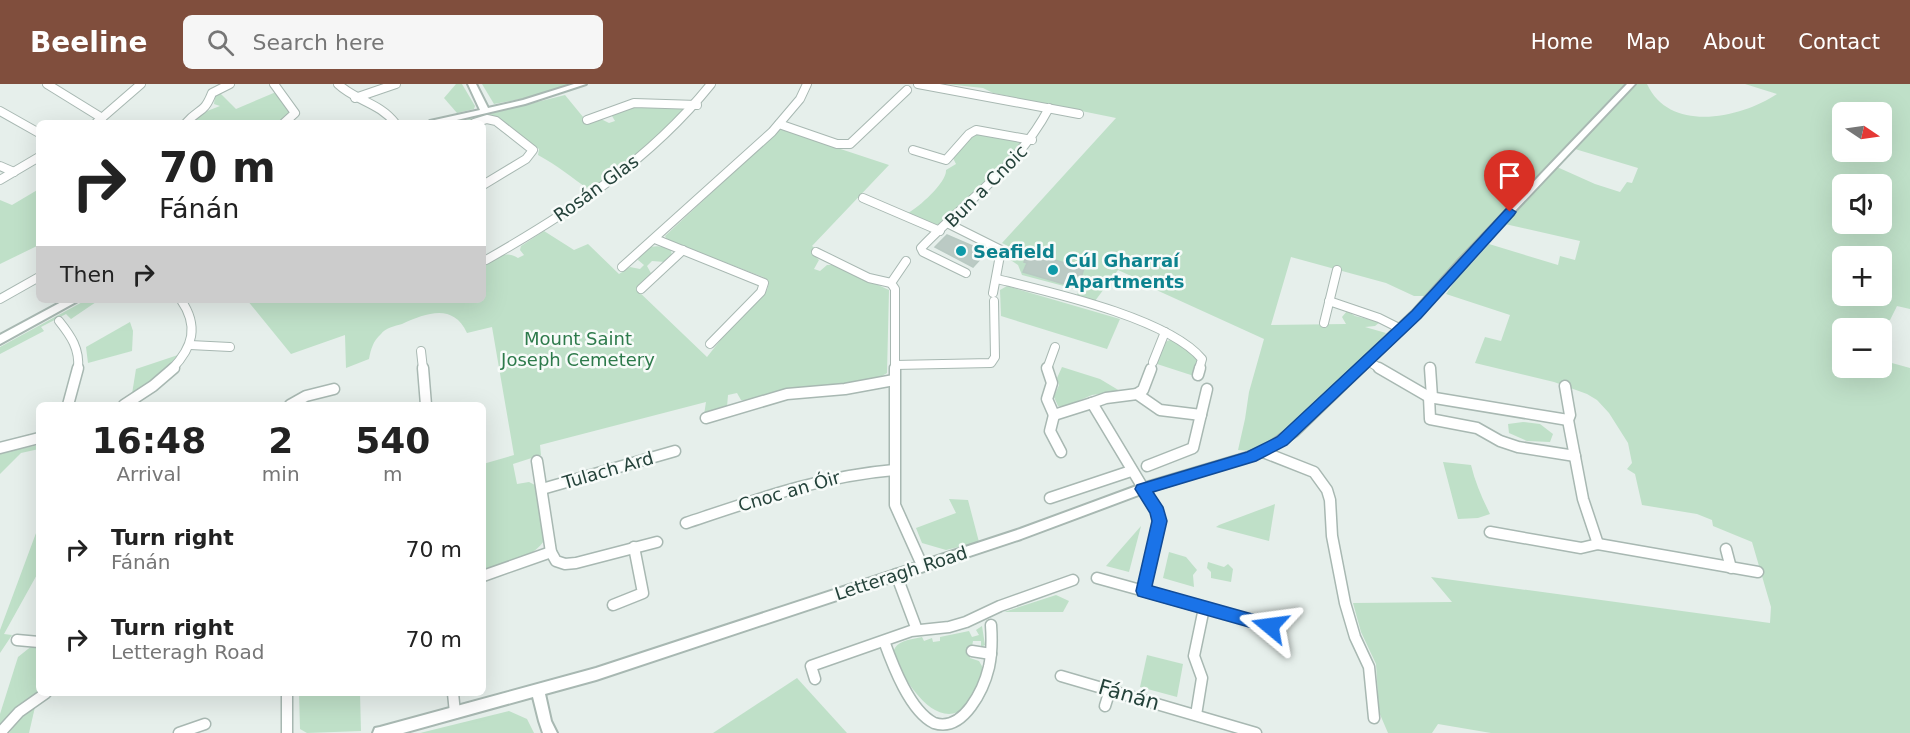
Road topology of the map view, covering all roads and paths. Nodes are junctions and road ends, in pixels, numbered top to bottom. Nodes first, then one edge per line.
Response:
1 (47, 84) edge
2 (141, 84) edge
3 (230, 84) edge
4 (274, 84) edge
5 (338, 84) edge
6 (396, 84) edge
7 (472, 84) edge
8 (582, 84) edge
9 (711, 84) edge
10 (807, 84) edge
11 (918, 84) edge
12 (1631, 84) edge
13 (907, 90) dead end
14 (355, 98) junction
15 (697, 105) junction
16 (1049, 108) junction
17 (0, 111) edge
18 (485, 111) junction
19 (1079, 114) dead end
20 (98, 120) edge
21 (100, 120) edge
22 (189, 120) edge
23 (289, 120) edge
24 (392, 120) edge
25 (446, 120) edge
26 (484, 120) edge
27 (587, 120) dead end
28 (779, 124) junction
29 (36, 131) edge
30 (1032, 140) junction
31 (913, 150) dead end
32 (36, 159) edge
33 (0, 166) edge
34 (14, 172) junction
35 (0, 180) edge
36 (486, 183) edge
37 (863, 198) dead end
38 (949, 224) junction
39 (940, 231) junction
40 (655, 239) junction
41 (683, 250) junction
42 (816, 252) dead end
43 (486, 260) dead end
44 (630, 261) junction
45 (906, 261) dead end
46 (652, 264) dead end
47 (641, 266) dead end
48 (622, 267) dead end
49 (663, 269) junction
50 (1337, 270) dead end
51 (966, 273) dead end
52 (36, 279) edge
53 (997, 279) junction
54 (891, 283) junction
55 (641, 290) dead end
56 (0, 299) edge
57 (1329, 302) junction
58 (67, 303) edge
59 (182, 303) edge
60 (60, 321) dead end
61 (1324, 323) dead end
62 (1401, 329) junction
63 (1165, 332) junction
64 (0, 340) edge
65 (710, 344) dead end
66 (190, 345) junction
67 (230, 347) dead end
68 (1055, 347) dead end
69 (421, 351) dead end
70 (1368, 361) junction
71 (895, 365) junction
72 (1430, 367) dead end
73 (1198, 375) dead end
74 (894, 380) junction
75 (1565, 386) dead end
76 (334, 389) dead end
77 (1207, 389) dead end
78 (1137, 394) junction
79 (1431, 397) junction
80 (69, 402) edge
81 (128, 402) edge
82 (295, 402) edge
83 (426, 402) edge
84 (1092, 403) junction
85 (1054, 415) junction
86 (1201, 415) junction
87 (706, 418) dead end
88 (1568, 420) junction
89 (36, 439) edge
90 (0, 448) edge
91 (675, 451) dead end
92 (1061, 452) dead end
93 (1263, 452) junction
94 (1575, 456) junction
95 (537, 461) dead end
96 (1147, 466) dead end
97 (894, 470) junction
98 (1131, 471) junction
99 (542, 489) junction
100 (1142, 489) junction
101 (1050, 498) dead end
102 (686, 523) dead end
103 (1490, 532) dead end
104 (657, 542) dead end
105 (1598, 544) junction
106 (634, 547) junction
107 (1726, 549) dead end
108 (551, 552) junction
109 (922, 565) junction
110 (1731, 568) junction
111 (1758, 572) dead end
112 (896, 574) junction
113 (486, 575) edge
114 (1096, 578) dead end
115 (1073, 580) dead end
116 (1143, 591) junction
117 (613, 605) dead end
118 (1204, 608) junction
119 (991, 625) dead end
120 (1281, 628) dead end
121 (917, 630) junction
122 (17, 640) dead end
123 (884, 641) junction
124 (36, 642) edge
125 (972, 651) dead end
126 (991, 654) junction
127 (1062, 676) dead end
128 (815, 679) dead end
129 (1110, 690) junction
130 (538, 692) junction
131 (42, 696) edge
132 (287, 696) edge
133 (453, 696) edge
134 (1106, 706) dead end
135 (455, 713) junction
136 (1196, 714) junction
137 (1374, 718) dead end
138 (206, 724) dead end
139 (934, 729) edge
140 (400, 731) edge
141 (0, 733) edge
142 (179, 733) edge
143 (287, 733) edge
144 (380, 733) edge
145 (550, 733) edge
146 (1256, 733) edge

1 - 20 street
2 - 21 street
3 - 22 street
4 - 23 street
5 - 14 street
6 - 14 street
7 - 18 street
8 - 18 street
9 - 15 street, Rosán Glas
10 - 28 street
11 - 16 street
12 - 62 street, Letteragh Road
13 - 28 street
14 - 24 street
15 - 27 street
15 - 43 street, Rosán Glas
16 - 19 street
16 - 30 street, Bun a Cnoic
17 - 29 street
18 - 25 street
26 - 36 street
28 - 40 street
30 - 31 street, Bun a Cnoic
30 - 38 street, Bun a Cnoic
32 - 34 street
33 - 34 street
34 - 35 street
37 - 39 street, Bun a Cnoic
38 - 39 street, Bun a Cnoic
38 - 53 street
39 - 51 street, Bun a Cnoic
40 - 41 street
40 - 44 street
41 - 49 street
41 - 65 street
42 - 54 street
44 - 47 street
44 - 48 street
45 - 54 street
46 - 49 street
49 - 55 street
50 - 57 street
52 - 56 street
53 - 63 street
53 - 71 street
54 - 71 street
57 - 61 street
57 - 62 street
58 - 64 street
59 - 66 street
60 - 80 street
62 - 70 street, Letteragh Road
63 - 73 street
63 - 78 street
66 - 67 street
66 - 81 street
68 - 85 street
69 - 83 street
70 - 79 street
70 - 93 street, Letteragh Road
71 - 74 street
72 - 79 street
74 - 87 street
74 - 97 street
75 - 88 street
76 - 82 street
77 - 86 street
78 - 84 street
78 - 86 street
79 - 88 street
79 - 94 street
84 - 85 street
84 - 98 street
85 - 92 street
86 - 96 street
88 - 94 street
89 - 90 street
91 - 99 street, Tulach Ard
93 - 100 street, Letteragh Road
93 - 137 street
94 - 105 street
95 - 99 street, Tulach Ard
97 - 102 street, Cnoc an Óir
97 - 109 street
98 - 100 street
98 - 101 street
99 - 108 street, Tulach Ard
100 - 109 street, Letteragh Road
100 - 116 street
103 - 105 street
104 - 106 street
105 - 110 street
106 - 108 street
106 - 117 street
107 - 110 street
108 - 113 street
109 - 112 street, Letteragh Road
110 - 111 street
112 - 121 street
112 - 130 street, Letteragh Road
114 - 116 street
115 - 121 street
116 - 118 street
118 - 120 street
118 - 136 street
119 - 126 street
121 - 123 street
122 - 124 street
123 - 128 street
123 - 139 street
125 - 126 street
126 - 139 street
127 - 129 street, Fánán
129 - 134 street
129 - 136 street, Fánán
130 - 135 street, Letteragh Road
130 - 145 street
131 - 141 street
132 - 143 street
133 - 135 street
135 - 140 street, Letteragh Road
136 - 146 street, Fánán
138 - 142 street
140 - 144 street, Letteragh Road

